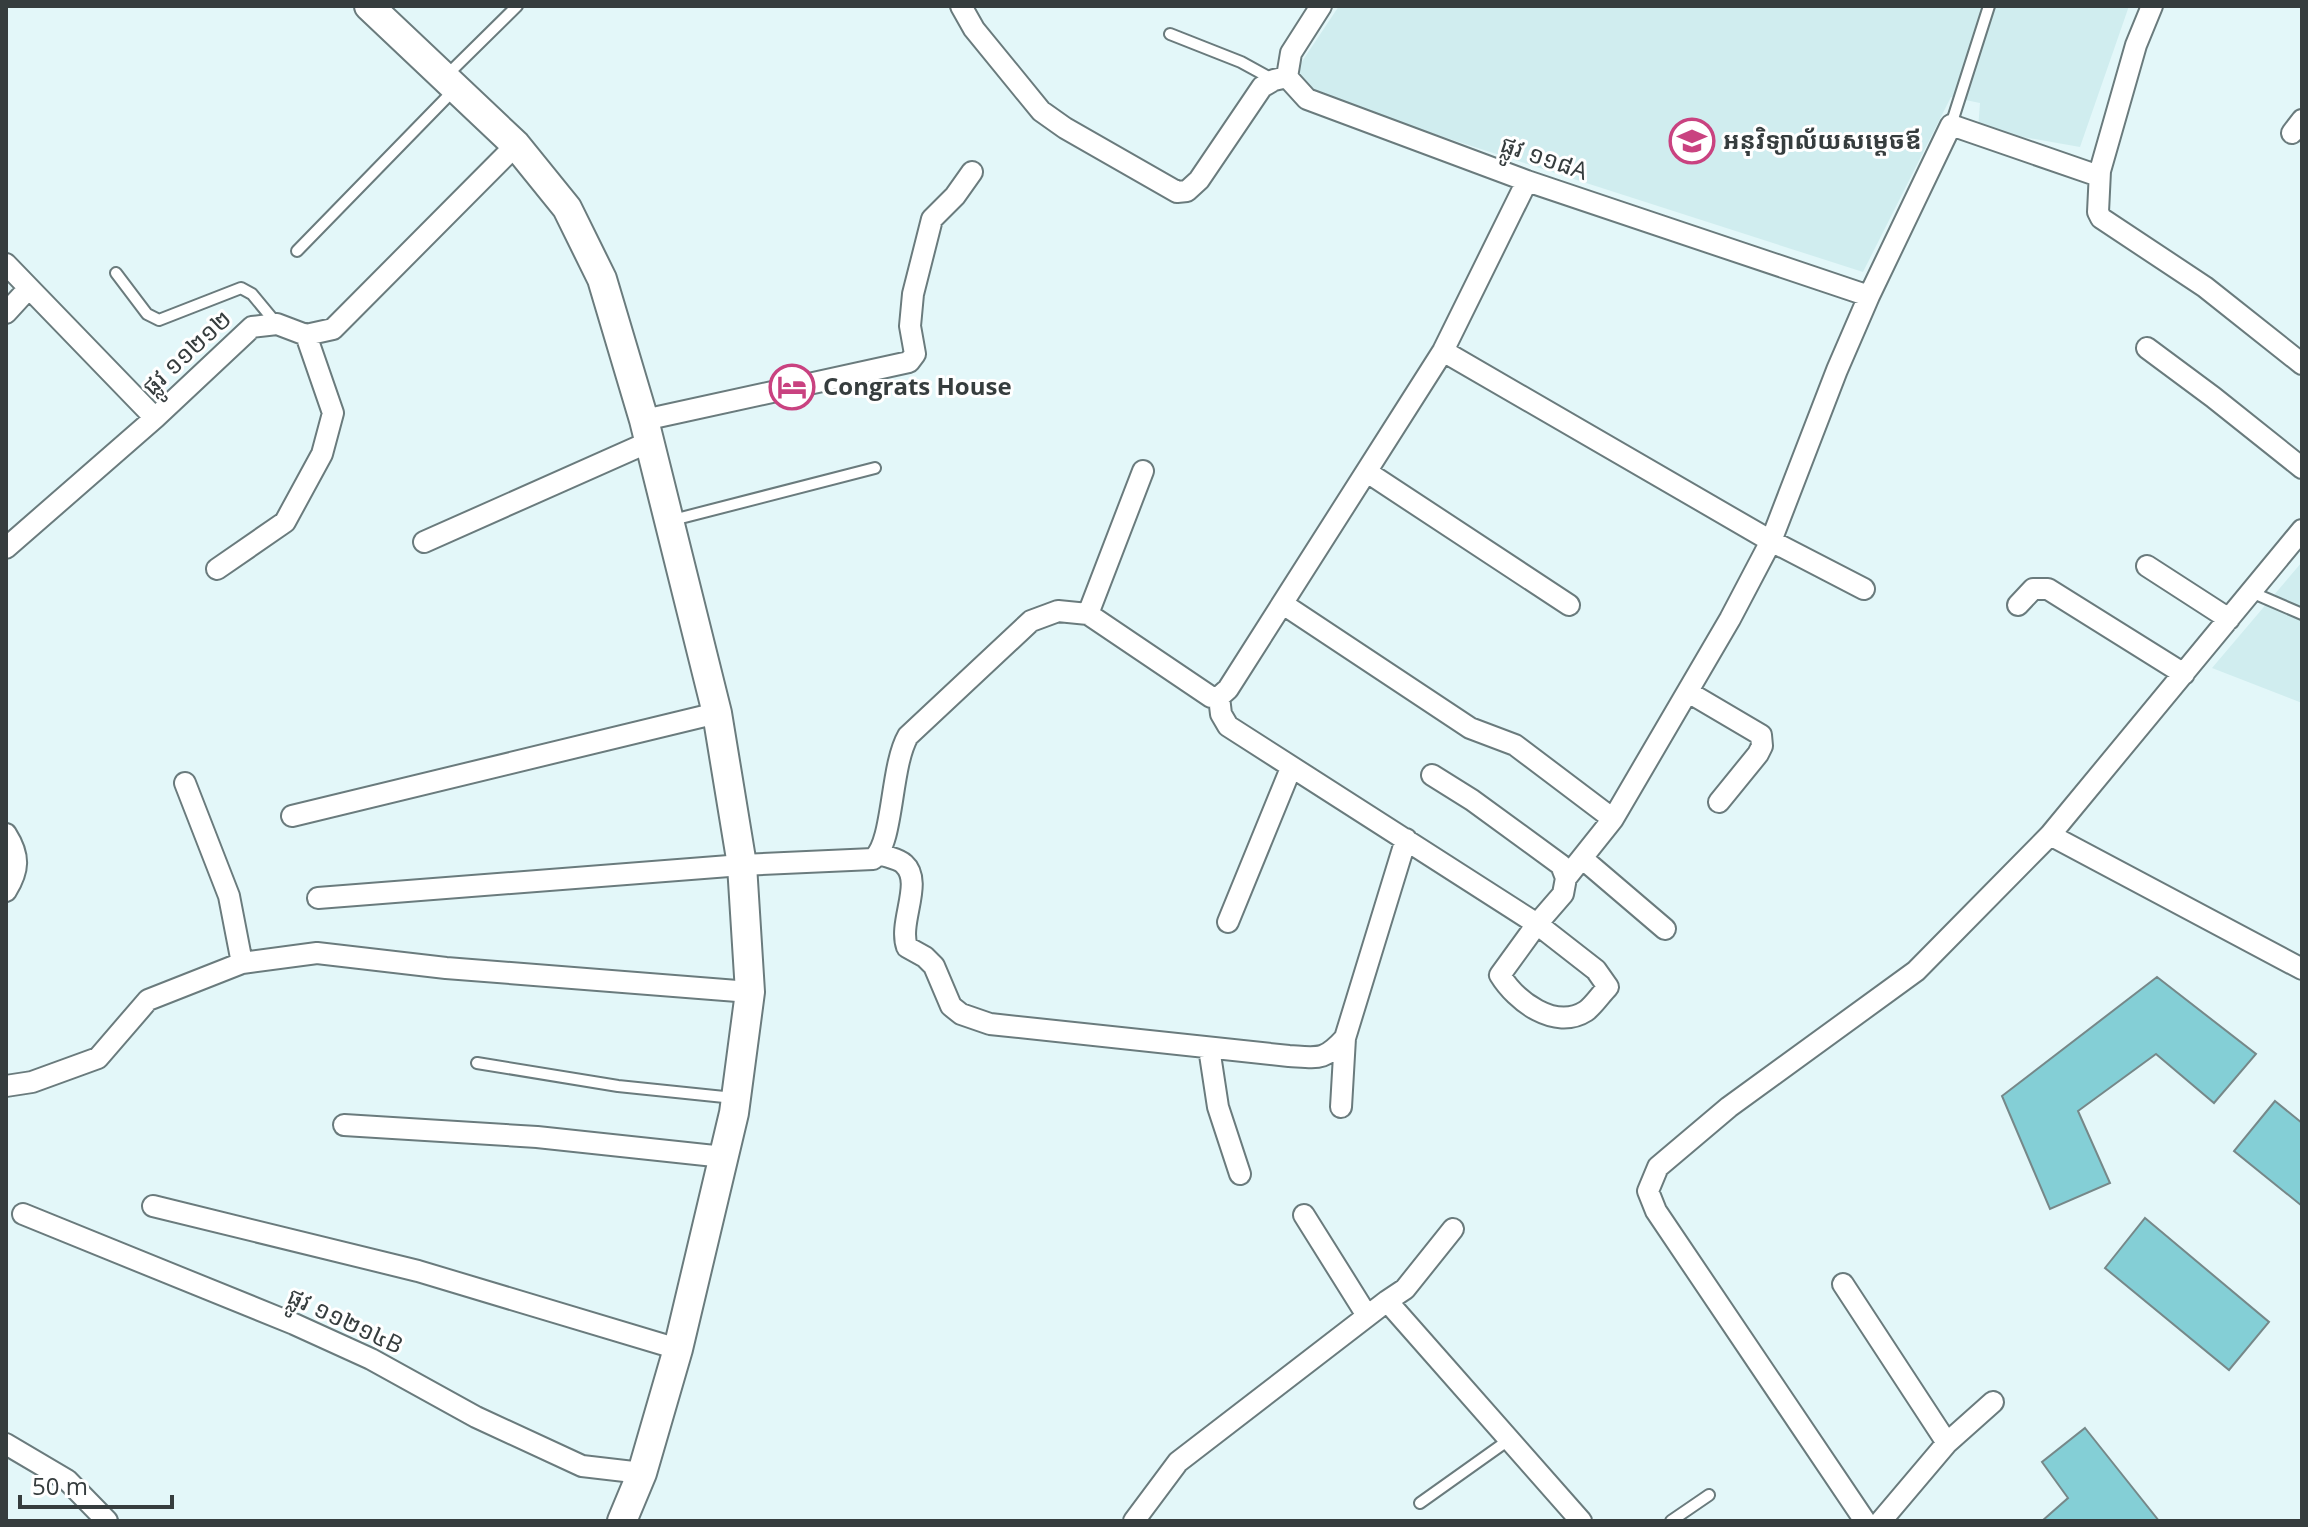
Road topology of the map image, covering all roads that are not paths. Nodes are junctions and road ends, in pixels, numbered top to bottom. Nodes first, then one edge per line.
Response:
1 (369, 6) edge
2 (517, 6) edge
3 (961, 6) edge
4 (1321, 6) edge
5 (1989, 6) edge
6 (2152, 6) edge
7 (1170, 34) dead end
8 (1280, 78) junction
9 (449, 84) junction
10 (1951, 125) junction
11 (516, 145) junction
12 (2100, 171) junction
13 (972, 172) dead end
14 (1527, 181) junction
15 (297, 251) dead end
16 (6, 264) edge
17 (116, 273) dead end
18 (28, 289) junction
19 (1869, 296) junction
20 (6, 313) edge
21 (277, 324) junction
22 (306, 335) junction
23 (2147, 348) dead end
24 (1443, 351) junction
25 (2302, 364) edge
26 (155, 418) junction
27 (647, 431) junction
28 (875, 468) dead end
29 (2302, 468) edge
30 (1143, 471) dead end
31 (1367, 472) junction
32 (668, 522) junction
33 (2302, 530) edge
34 (1771, 541) junction
35 (424, 542) dead end
36 (6, 548) edge
37 (2147, 566) dead end
38 (217, 569) dead end
39 (1864, 589) dead end
40 (2251, 592) junction
41 (1283, 604) junction
42 (1569, 605) dead end
43 (2018, 605) dead end
44 (1088, 614) junction
45 (2302, 614) edge
46 (2229, 619) junction
47 (2184, 674) junction
48 (1688, 692) junction
49 (1219, 697) junction
50 (717, 713) junction
51 (1291, 768) junction
52 (1432, 775) dead end
53 (185, 783) dead end
54 (1719, 802) dead end
55 (292, 816) dead end
56 (1613, 819) junction
57 (6, 834) edge
58 (2050, 835) junction
59 (1406, 839) junction
60 (880, 854) junction
61 (1583, 859) junction
62 (742, 865) junction
63 (1566, 878) junction
64 (6, 891) edge
65 (318, 898) dead end
66 (1228, 922) dead end
67 (1537, 924) junction
68 (1665, 929) dead end
69 (242, 963) junction
70 (2302, 969) edge
71 (750, 992) junction
72 (1345, 1038) junction
73 (1209, 1048) junction
74 (477, 1063) dead end
75 (6, 1086) edge
76 (736, 1099) junction
77 (1341, 1107) dead end
78 (344, 1125) dead end
79 (724, 1157) junction
80 (1240, 1174) dead end
81 (153, 1206) dead end
82 (23, 1214) dead end
83 (1304, 1215) dead end
84 (1453, 1229) dead end
85 (1843, 1284) dead end
86 (1387, 1301) junction
87 (1366, 1314) junction
88 (678, 1349) junction
89 (1993, 1402) dead end
90 (1510, 1439) junction
91 (1947, 1443) junction
92 (6, 1444) edge
93 (642, 1473) junction
94 (1709, 1495) dead end
95 (1420, 1503) dead end
96 (107, 1521) edge
97 (622, 1521) edge
98 (1134, 1521) edge
99 (1581, 1521) edge
100 (1671, 1521) edge
101 (1865, 1521) edge
102 (1881, 1521) edge

1 - 9 main road
2 - 9 lane
3 - 8 street
4 - 8 street
5 - 10 lane
6 - 12 street
7 - 8 lane
8 - 14 street, ផ្លូវ ១១៨A
9 - 11 main road
9 - 15 lane
10 - 12 street
10 - 19 street
11 - 22 street
11 - 27 main road
12 - 25 street
13 - 27 street
14 - 19 street, ផ្លូវ ១១៨A
14 - 24 street
16 - 18 street
17 - 21 lane
18 - 20 street
18 - 26 street
19 - 34 street
21 - 22 street
21 - 26 street, ផ្លូវ ១១២១២
22 - 38 street
23 - 29 street
24 - 31 street
24 - 34 street
26 - 36 street, ផ្លូវ ១១២១២
27 - 32 main road
27 - 35 street
28 - 32 lane
30 - 44 street
31 - 41 street
31 - 42 street
32 - 50 main road
33 - 40 street
34 - 39 street
34 - 48 street
37 - 46 street
40 - 45 lane
40 - 46 street
41 - 49 street
41 - 56 street
43 - 47 street
44 - 49 street
44 - 60 street
46 - 47 street
47 - 58 street
48 - 54 street
48 - 56 street
49 - 51 street
50 - 55 street
50 - 62 main road
51 - 59 street
51 - 66 street
52 - 63 street
53 - 69 street
56 - 61 street
57 - 64 street
58 - 70 street
58 - 101 street
59 - 67 street
59 - 72 street
60 - 62 street
60 - 73 street
61 - 63 street
61 - 68 street
62 - 65 street
62 - 71 main road
63 - 67 street
67 - 67 street
69 - 71 street
69 - 75 street
71 - 76 main road
72 - 73 street
72 - 77 street
73 - 80 street
74 - 76 lane
76 - 79 main road
78 - 79 street
79 - 88 main road
81 - 88 street
82 - 93 street, ផ្លូវ ១១២១៤B
83 - 87 street
84 - 86 street
85 - 91 street
86 - 87 street
86 - 90 street
87 - 98 street
88 - 93 main road
89 - 91 street
90 - 95 lane
90 - 99 street
91 - 102 street
92 - 96 street
93 - 97 main road
94 - 100 lane

